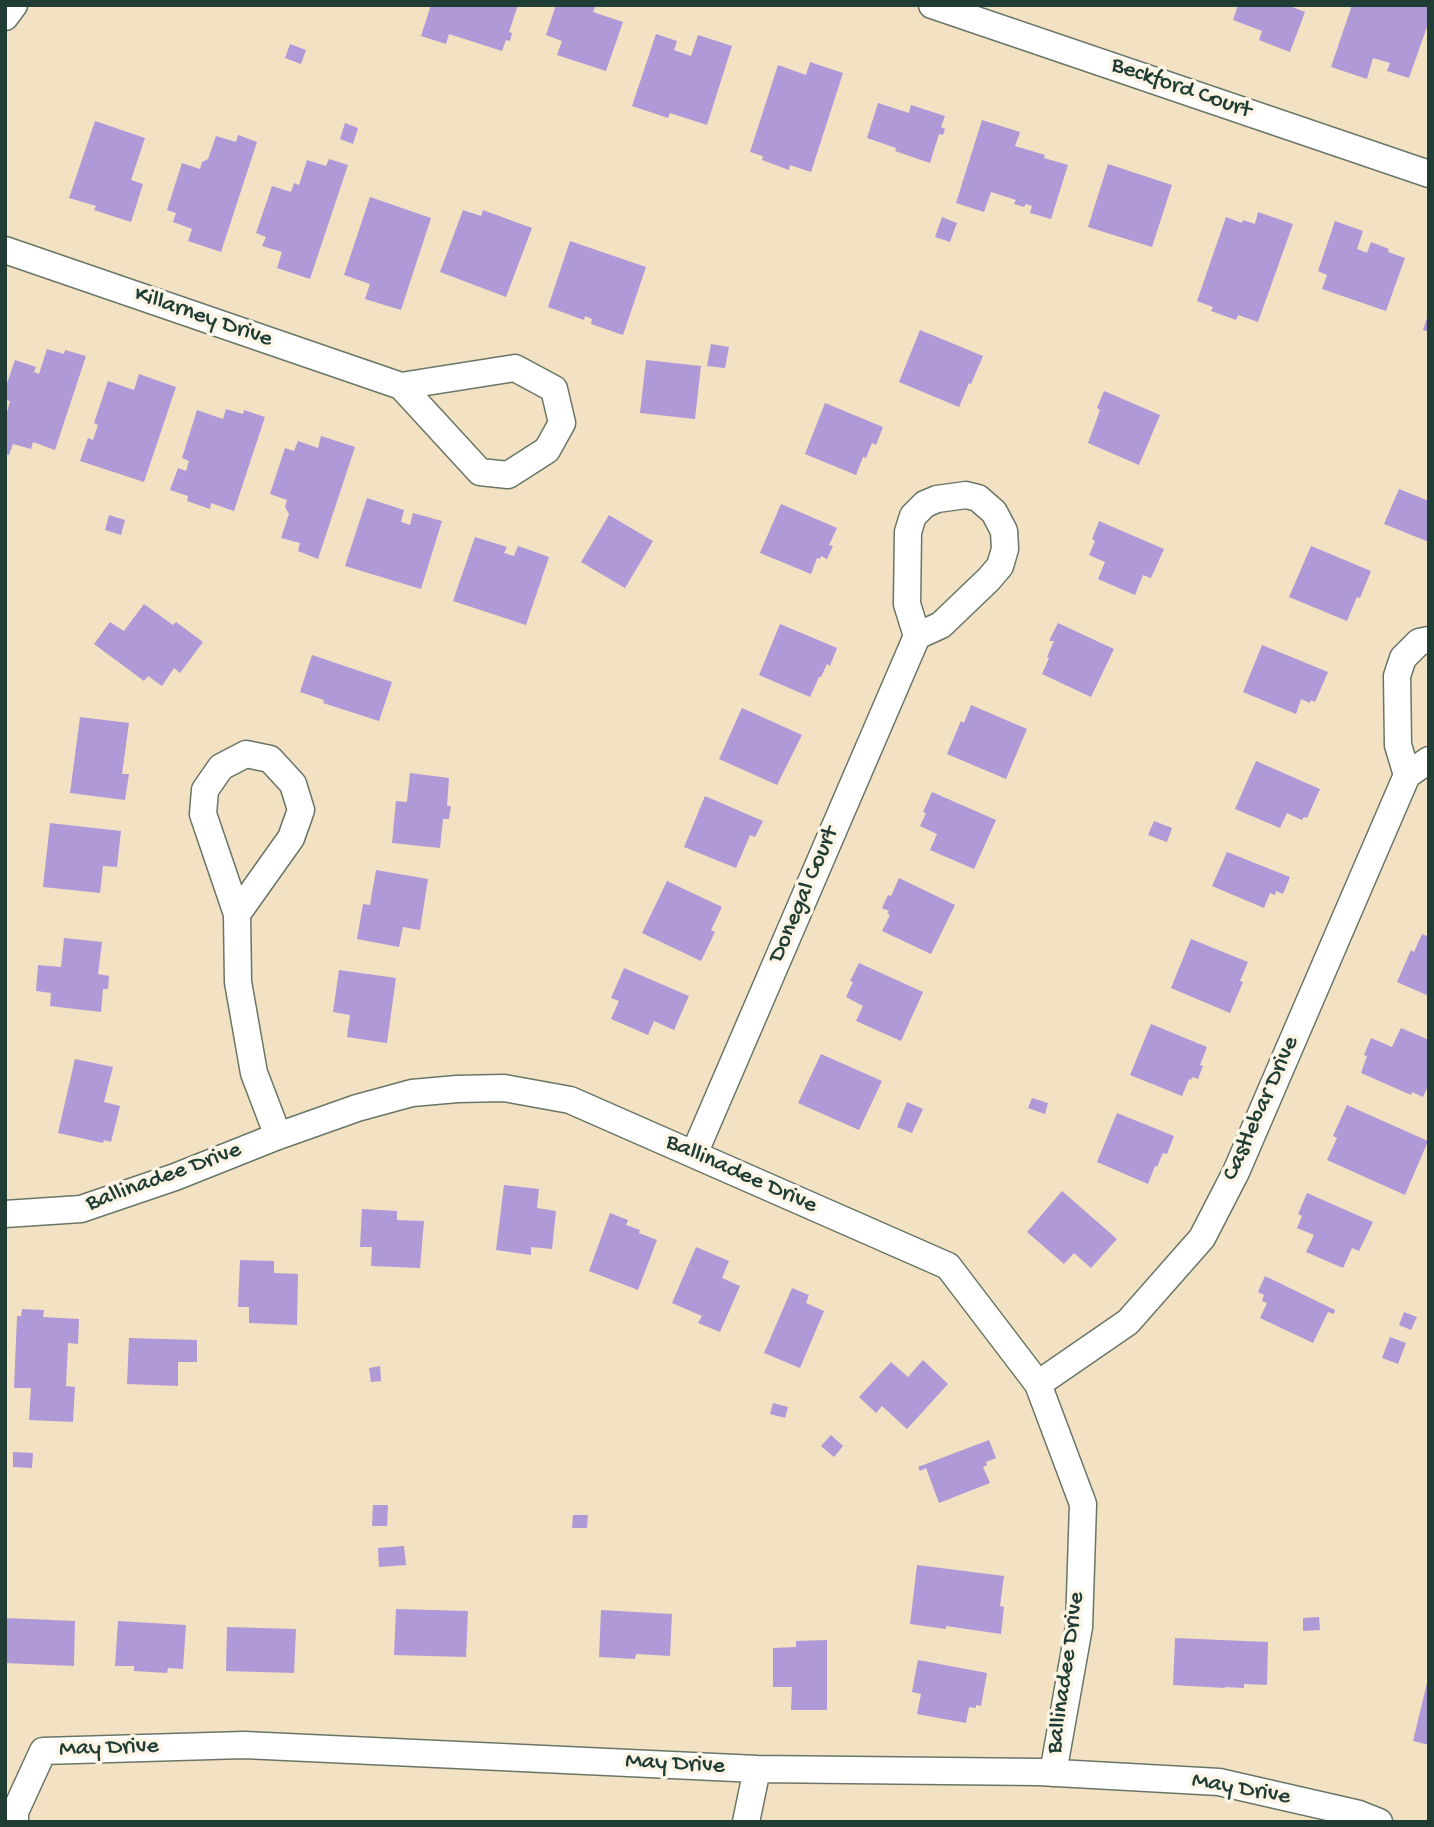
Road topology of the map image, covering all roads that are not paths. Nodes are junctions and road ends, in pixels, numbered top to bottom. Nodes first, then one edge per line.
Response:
1 (14, 5) edge
2 (932, 5) edge
3 (5, 17) edge
4 (1429, 174) edge
5 (5, 250) edge
6 (401, 386) junction
7 (917, 636) junction
8 (1429, 640) edge
9 (1429, 760) edge
10 (1407, 775) junction
11 (237, 914) junction
12 (278, 1136) junction
13 (694, 1154) junction
14 (5, 1214) edge
15 (1038, 1384) junction
16 (757, 1769) junction
17 (1053, 1773) junction
18 (15, 1822) edge
19 (746, 1822) edge
20 (1379, 1822) edge

1 - 3 street
2 - 4 street, Beckford Court
5 - 6 street, Killarney Drive
6 - 6 street, Killarney Drive
7 - 7 street
7 - 13 street, Donegal Court
8 - 10 street
9 - 10 street
10 - 15 street, Castlebar Drive
11 - 11 street
11 - 12 street
12 - 13 street, Ballinadee Drive
12 - 14 street, Ballinadee Drive
13 - 15 street, Ballinadee Drive
15 - 17 street, Ballinadee Drive
16 - 17 street, May Drive
16 - 18 street, May Drive
16 - 19 street
17 - 20 street, May Drive

